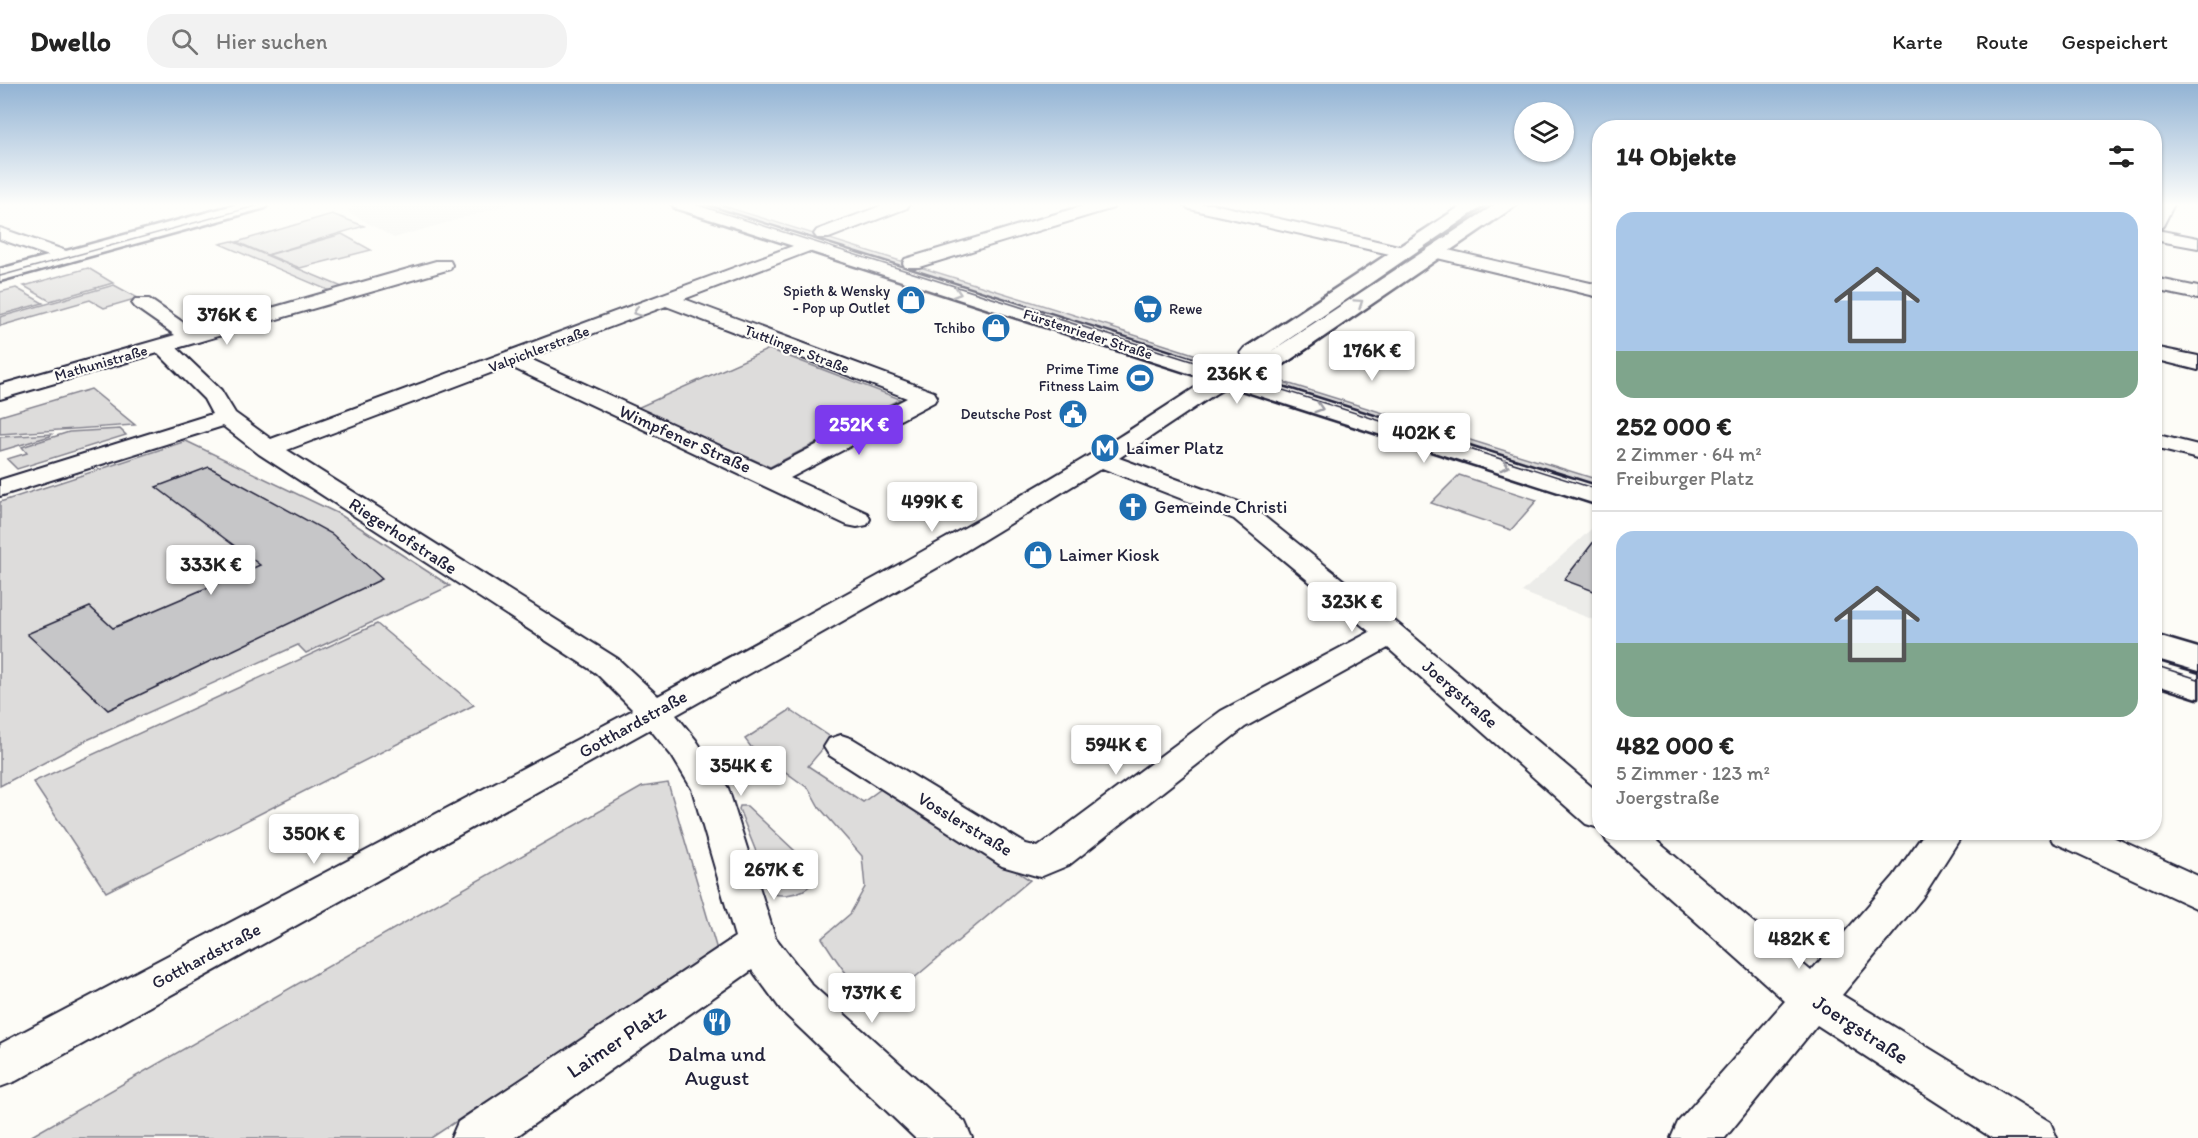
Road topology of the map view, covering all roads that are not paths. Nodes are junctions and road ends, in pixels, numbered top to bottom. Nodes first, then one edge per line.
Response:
1 (56, 253) edge
2 (80, 253) edge
3 (781, 253) edge
4 (877, 253) edge
5 (880, 253) edge
6 (944, 253) edge
7 (1402, 253) edge
8 (1432, 253) edge
9 (1440, 253) edge
10 (66, 257) junction
11 (912, 263) junction
12 (443, 265) dead end
13 (1387, 273) junction
14 (0, 275) edge
15 (2162, 286) edge
16 (1592, 289) edge
17 (2198, 293) edge
18 (668, 300) junction
19 (142, 303) dead end
20 (189, 336) junction
21 (163, 346) junction
22 (2162, 355) edge
23 (512, 359) junction
24 (2198, 363) edge
25 (1241, 368) junction
26 (0, 392) edge
27 (226, 417) junction
28 (2162, 443) edge
29 (268, 449) junction
30 (2198, 452) edge
31 (1101, 459) junction
32 (1592, 473) edge
33 (772, 478) junction
34 (0, 488) edge
35 (1592, 493) edge
36 (857, 519) dead end
37 (1391, 634) junction
38 (2162, 649) edge
39 (2198, 660) edge
40 (2162, 675) edge
41 (2198, 686) edge
42 (655, 712) junction
43 (841, 747) dead end
44 (1592, 808) edge
45 (1629, 840) edge
46 (1940, 840) edge
47 (2084, 840) edge
48 (2198, 894) edge
49 (757, 944) junction
50 (1814, 1000) junction
51 (0, 1067) edge
52 (475, 1138) edge
53 (948, 1138) edge
54 (1695, 1138) edge
55 (2033, 1138) edge

1 - 10 street
2 - 10 main road
3 - 18 street, Valpichlerstraße
4 -> 25 main road, Fürstenrieder Straße
5 - 11 main road, Fürstenrieder Straße
6 - 11 street
7 - 13 main road, Gotthardstraße
8 - 13 main road, Gotthardstraße
9 - 16 street
10 - 14 main road
11 - 25 main road, Fürstenrieder Straße
12 - 20 street, Mathunistraße
13 - 25 main road, Gotthardstraße
15 - 17 street
18 -> 23 street, Valpichlerstraße
18 - 33 street, Tuttlinger Straße
19 - 20 street
20 - 21 street, Mathunistraße
21 - 26 street, Mathunistraße
21 - 27 street, Riegerhofstraße
22 - 24 street
23 - 29 street, Valpichlerstraße
23 - 33 street, Wimpfener Straße
25 - 31 street, Gotthardstraße
25 - 32 main road, Fürstenrieder Straße
25 -> 35 main road, Fürstenrieder Straße
27 - 29 street, Riegerhofstraße
27 - 34 street
28 - 30 street
29 - 42 street, Riegerhofstraße
31 - 37 street, Joergstraße
31 - 42 street, Gotthardstraße
33 - 36 street, Wimpfener Straße
37 - 43 street, Vosslerstraße
37 - 44 street, Joergstraße
38 - 39 main road
40 - 41 main road
42 - 49 street, Riegerhofstraße
42 - 51 street, Gotthardstraße
45 - 50 street, Joergstraße
46 - 50 street
47 - 48 street
49 - 52 street, Laimer Platz
49 - 53 street, Riegerhofstraße
50 - 54 street
50 - 55 street, Joergstraße

